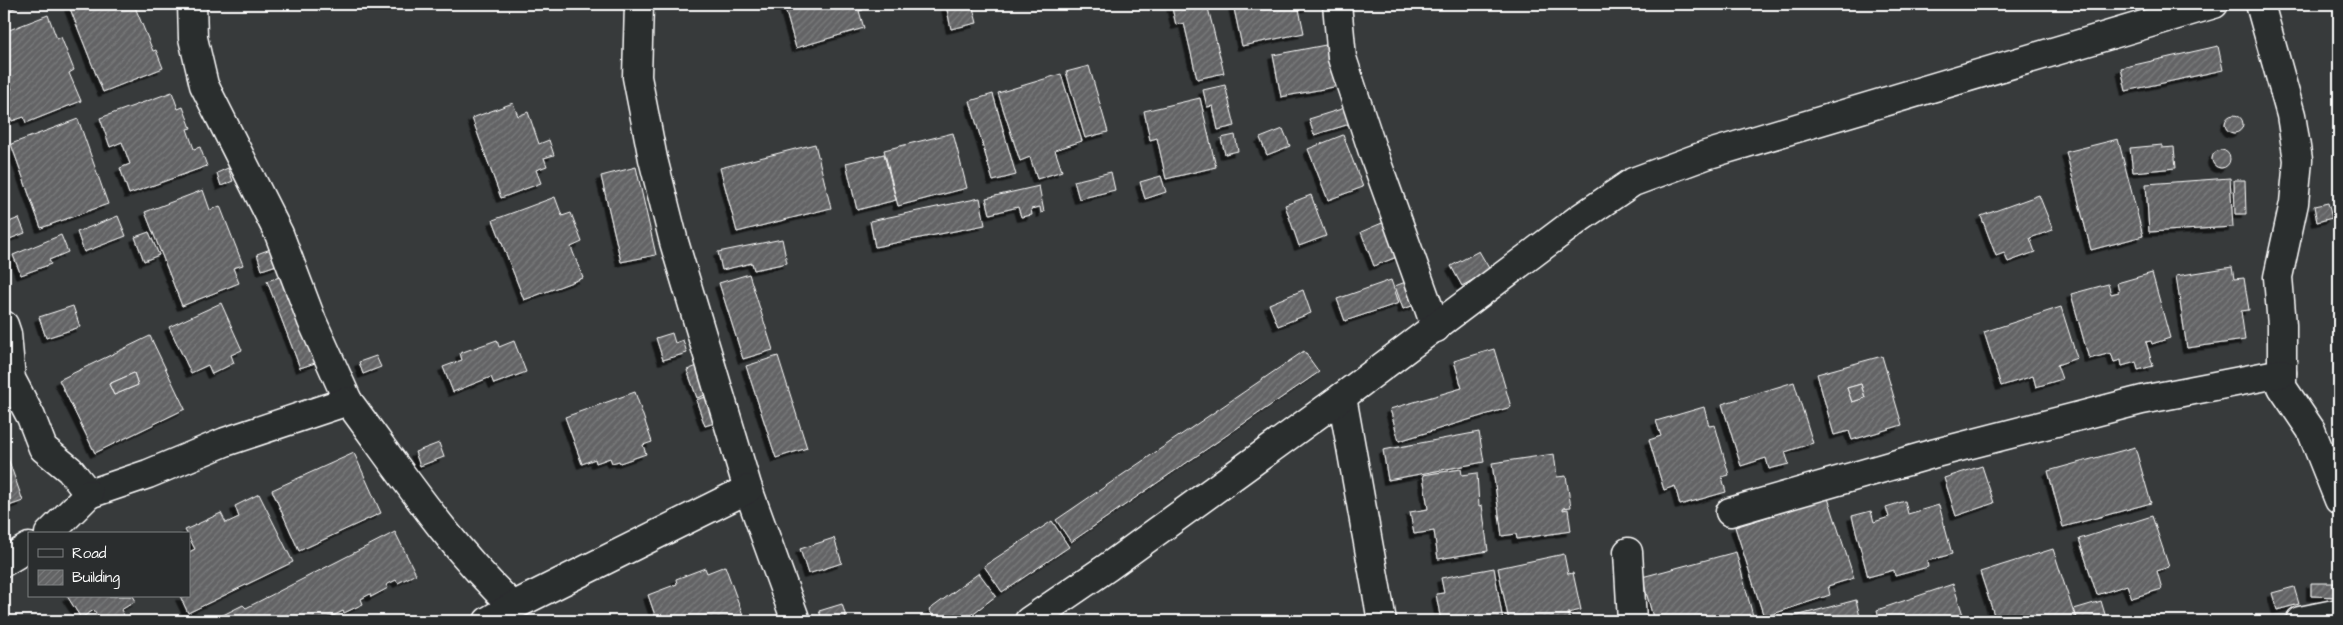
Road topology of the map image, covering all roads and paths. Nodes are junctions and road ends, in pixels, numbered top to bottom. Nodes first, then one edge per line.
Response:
1 (192, 4) edge
2 (640, 4) edge
3 (1337, 4) edge
4 (2214, 4) edge
5 (2260, 4) edge
6 (4, 325) edge
7 (1436, 328) junction
8 (2282, 374) junction
9 (1342, 397) junction
10 (348, 401) junction
11 (748, 489) junction
12 (89, 494) junction
13 (2339, 500) edge
14 (1730, 512) dead end
15 (51, 532) edge
16 (28, 547) edge
17 (1628, 552) dead end
18 (4, 562) edge
19 (513, 606) junction
20 (2339, 613) edge
21 (488, 621) edge
22 (796, 621) edge
23 (1029, 621) edge
24 (1382, 621) edge
25 (1632, 621) edge
26 (2300, 621) edge

1 - 10 street
2 - 11 street
3 - 7 street
4 - 7 street
5 - 8 street
6 - 12 street
7 - 9 street
8 - 13 street
8 - 14 street
9 - 23 street
9 - 24 street
10 - 12 street
10 - 19 street
11 - 19 street
11 - 22 street
12 - 15 street
16 - 18 street
17 - 25 street
19 - 21 street
20 - 26 street

